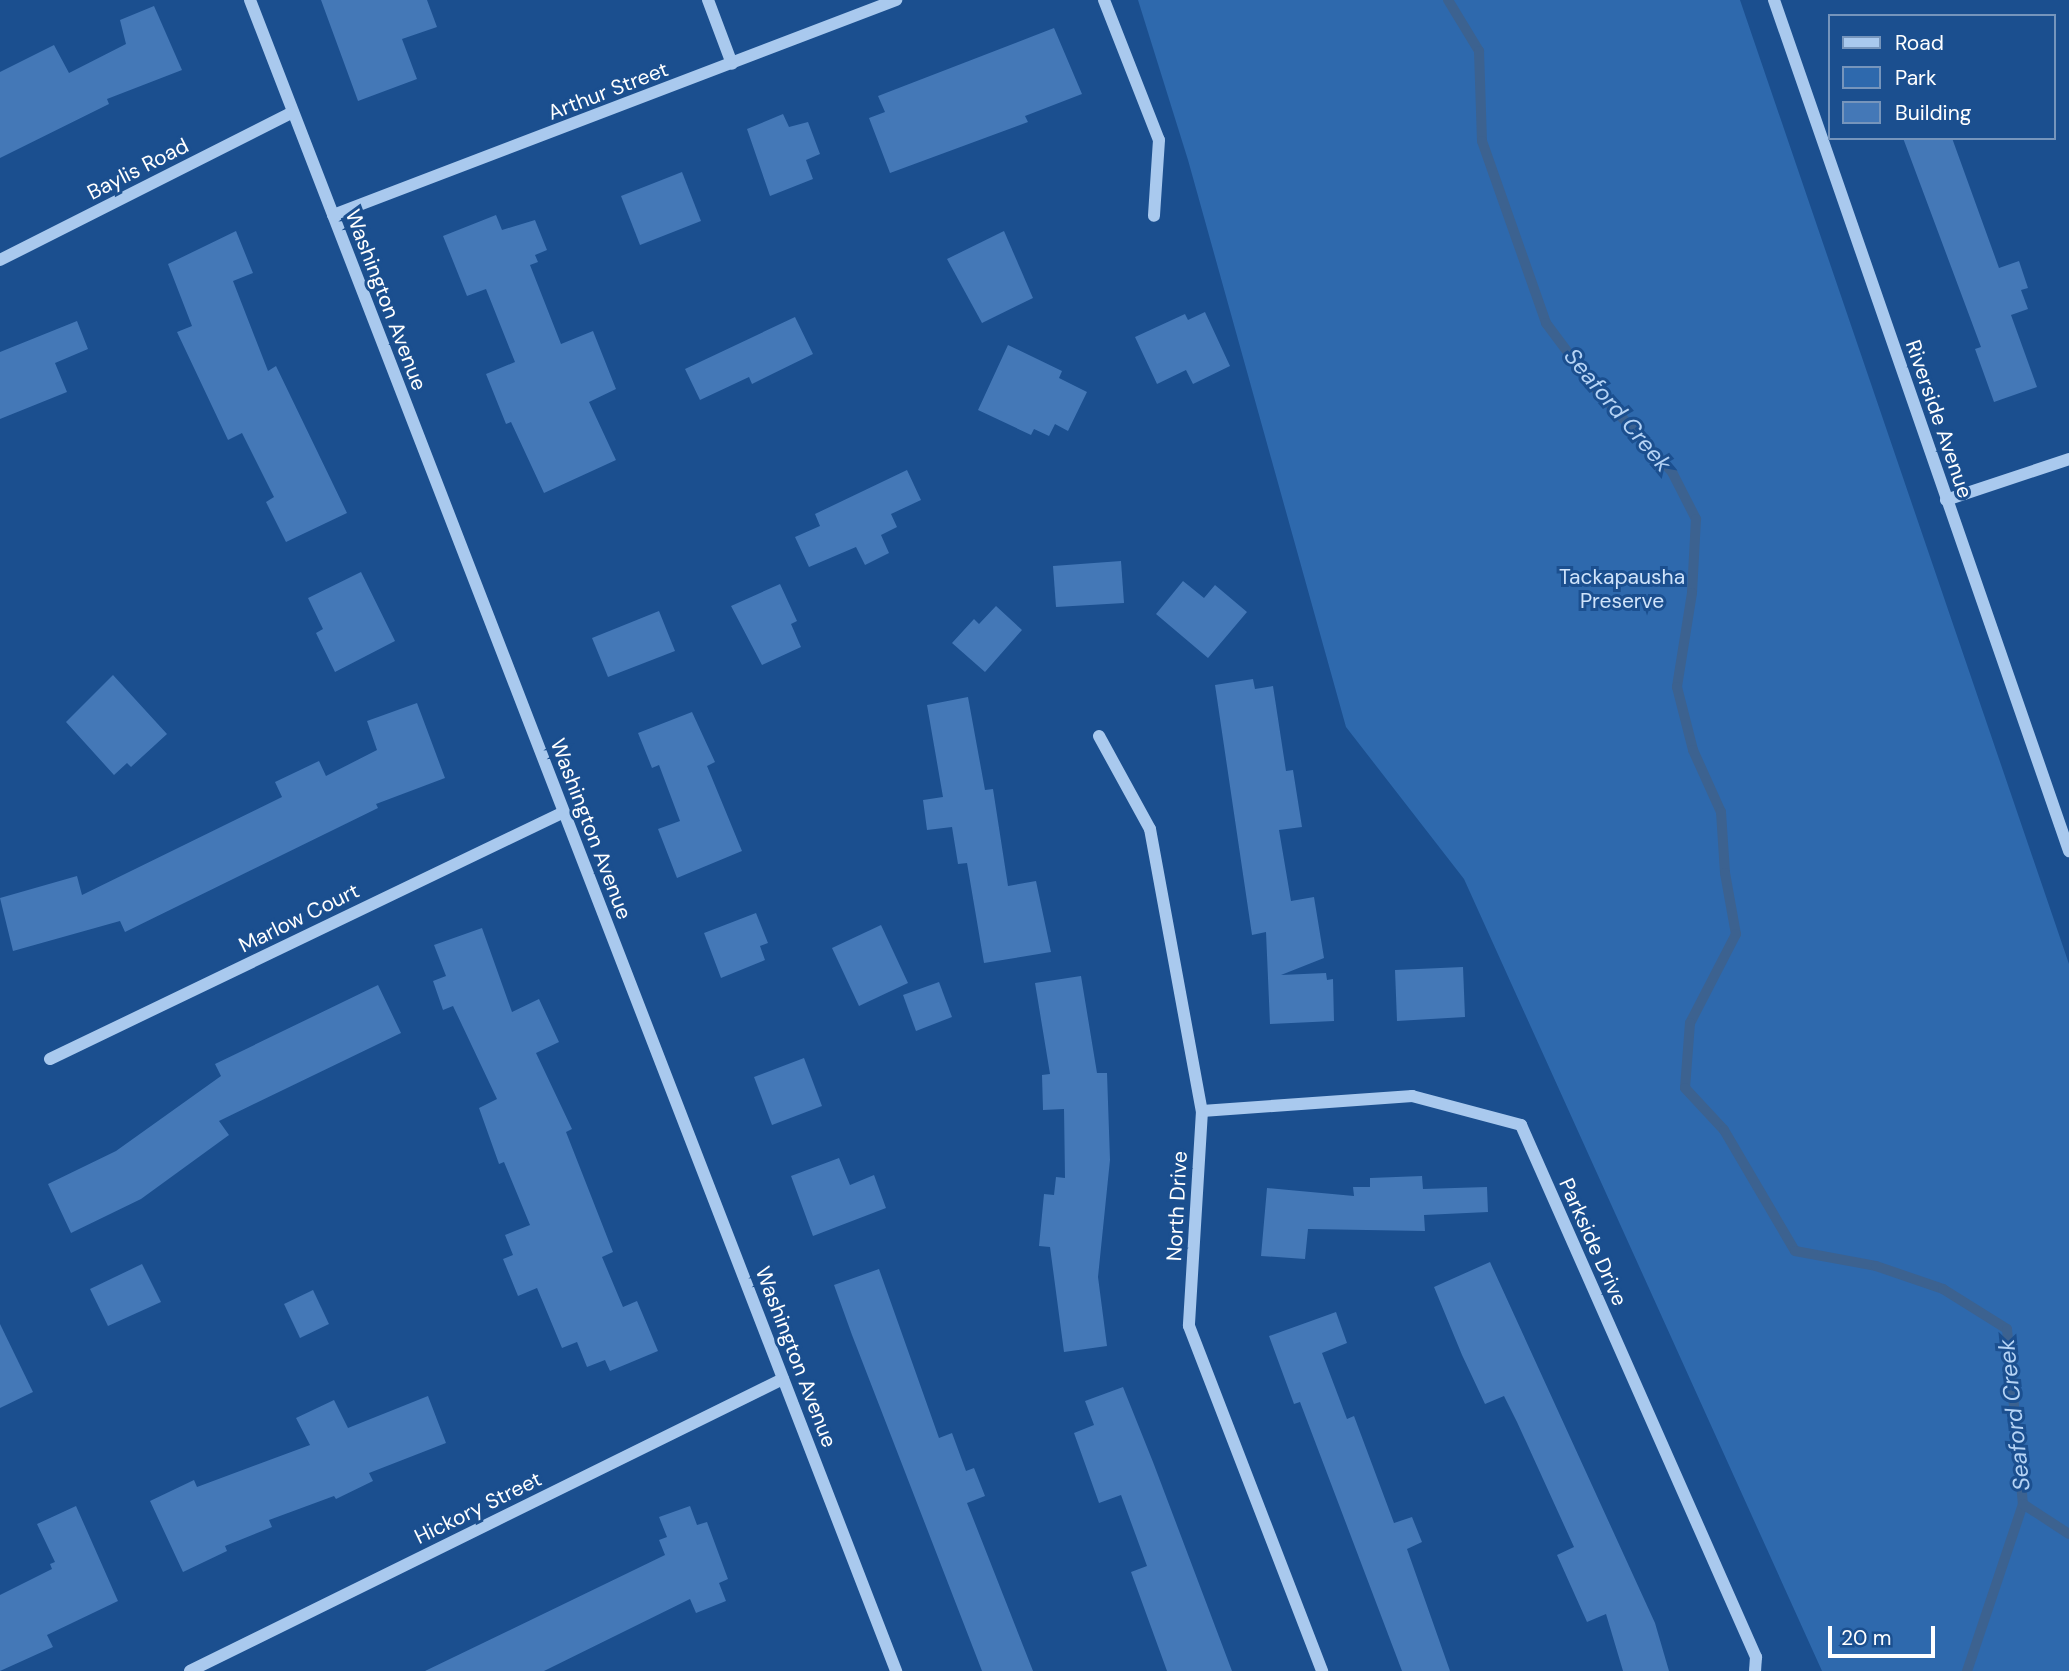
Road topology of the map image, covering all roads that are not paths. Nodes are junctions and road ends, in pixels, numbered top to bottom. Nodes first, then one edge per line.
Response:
1 (250, 0) edge
2 (708, 0) edge
3 (895, 0) edge
4 (1104, 0) edge
5 (1774, 0) edge
6 (732, 64) junction
7 (293, 112) junction
8 (333, 215) junction
9 (1154, 216) dead end
10 (0, 260) edge
11 (2069, 459) edge
12 (1946, 500) junction
13 (1099, 736) dead end
14 (564, 812) junction
15 (2069, 851) edge
16 (50, 1059) dead end
17 (1202, 1111) junction
18 (783, 1379) junction
19 (190, 1671) edge
20 (896, 1671) edge
21 (1322, 1671) edge
22 (1755, 1671) edge

1 - 7 street, Washington Avenue
2 - 6 street
3 - 6 street, Arthur Street
4 - 9 street
5 - 12 street, Riverside Avenue
6 - 8 street, Arthur Street
7 - 8 street, Washington Avenue
7 - 10 street, Baylis Road
8 - 14 street, Washington Avenue
11 - 12 street
12 - 15 street, Riverside Avenue
13 - 17 street, North Drive
14 - 16 street, Marlow Court
14 - 18 street, Washington Avenue
17 - 21 street, North Drive
17 - 22 street, Parkside Drive
18 - 19 street, Hickory Street
18 - 20 street, Washington Avenue

